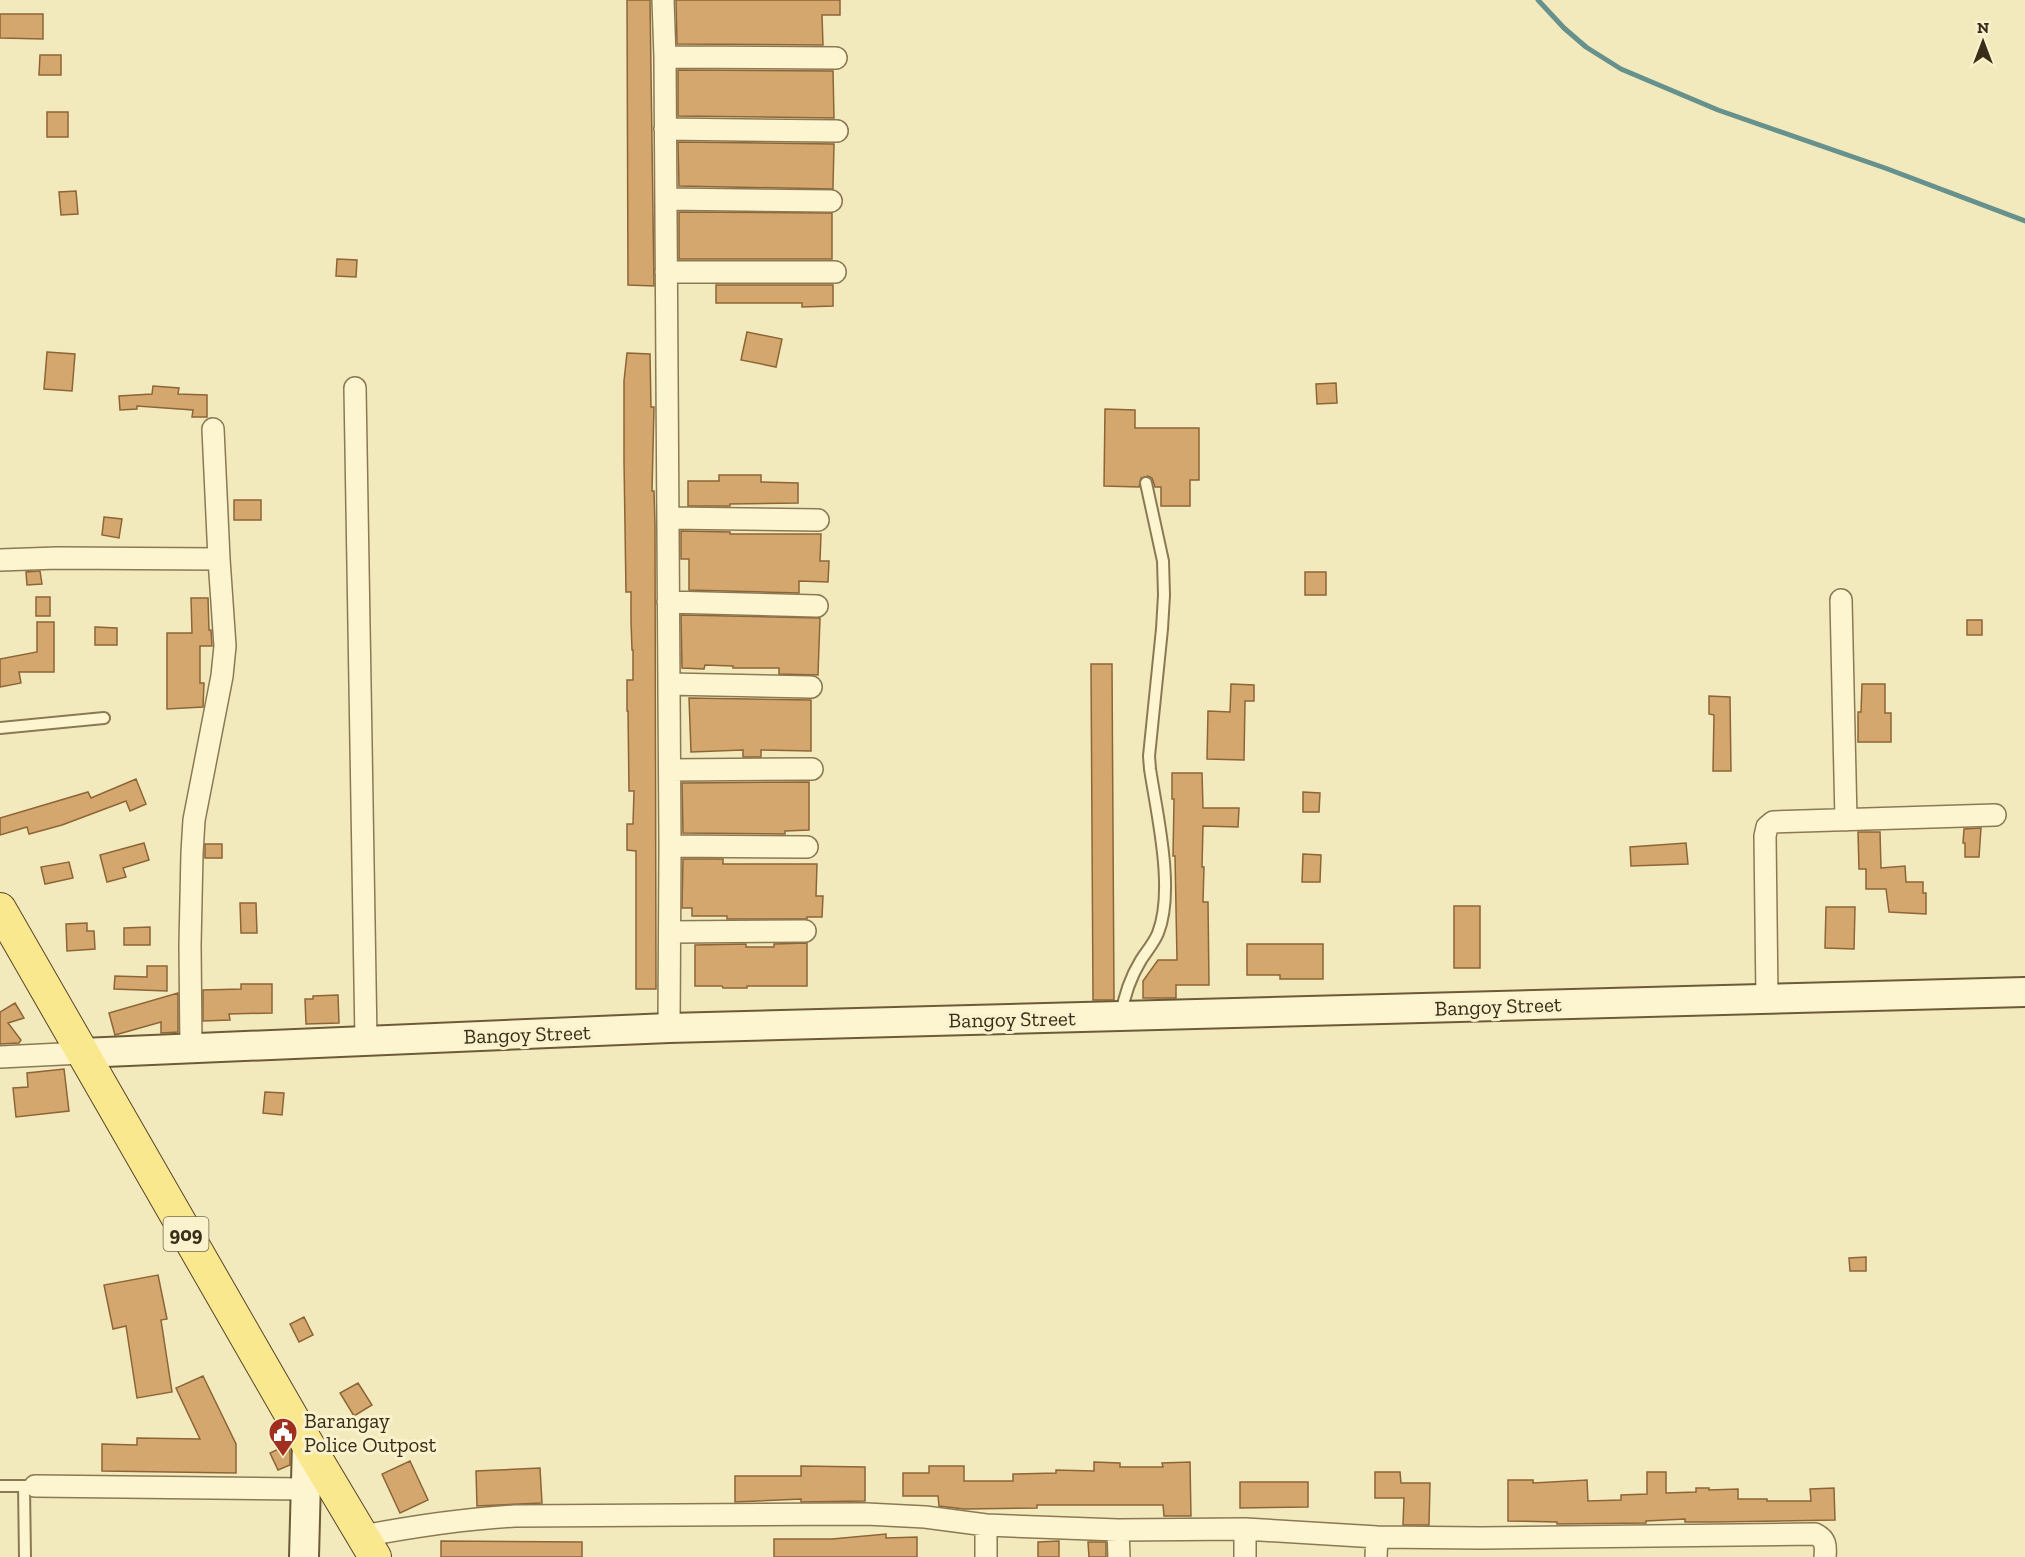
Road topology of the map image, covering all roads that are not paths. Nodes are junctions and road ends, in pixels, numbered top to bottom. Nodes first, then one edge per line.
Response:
1 (663, 0) edge
2 (665, 57) junction
3 (836, 58) dead end
4 (665, 129) junction
5 (837, 130) dead end
6 (666, 199) junction
7 (831, 201) dead end
8 (666, 272) junction
9 (835, 272) dead end
10 (355, 388) dead end
11 (213, 429) dead end
12 (1146, 483) dead end
13 (668, 518) junction
14 (818, 520) dead end
15 (219, 559) junction
16 (0, 560) edge
17 (1841, 600) dead end
18 (668, 602) junction
19 (817, 606) dead end
20 (669, 684) junction
21 (810, 687) dead end
22 (104, 718) dead end
23 (0, 728) edge
24 (812, 769) dead end
25 (670, 770) junction
26 (1995, 815) dead end
27 (1846, 820) junction
28 (670, 846) junction
29 (807, 847) dead end
30 (0, 909) edge
31 (805, 931) dead end
32 (670, 932) junction
33 (2025, 992) edge
34 (1767, 999) junction
35 (1121, 1016) junction
36 (669, 1028) junction
37 (366, 1041) junction
38 (191, 1049) junction
39 (82, 1053) junction
40 (0, 1056) edge
41 (307, 1443) junction
42 (0, 1486) edge
43 (29, 1486) junction
44 (306, 1489) junction
45 (986, 1525) junction
46 (1245, 1529) junction
47 (1118, 1530) junction
48 (369, 1546) edge
49 (1376, 1547) edge
50 (25, 1557) edge
51 (304, 1557) edge
52 (986, 1557) edge
53 (1119, 1557) edge
54 (1245, 1557) edge
55 (1825, 1557) edge

1 - 2 street
2 - 3 street
2 - 4 street
4 - 5 street
4 - 6 street
6 - 7 street
6 - 8 street
8 - 9 street
8 - 13 street
10 - 37 street
11 - 15 street
12 - 35 lane
13 - 14 street
13 - 18 street
15 - 16 street
15 - 38 street
17 - 27 street
18 - 19 street
18 - 20 street
20 - 21 street
20 - 25 street
22 - 23 lane
24 - 25 street
25 - 28 street
26 - 27 street
27 - 34 street
28 - 29 street
28 - 32 street
30 - 39 main road, 909
31 - 32 street
32 - 36 street
33 - 34 main road, Bangoy Street
34 - 35 main road, Bangoy Street
35 - 36 main road, Bangoy Street
36 - 37 main road, Bangoy Street
37 - 38 main road, Bangoy Street
38 - 39 main road, Bangoy Street
39 - 40 street, Bangoy Street
39 - 41 main road, 909
41 - 44 main road
41 - 48 main road, 909
42 - 43 lane
43 - 44 street
43 - 50 lane
44 - 51 main road
45 - 47 street
45 - 48 street
45 - 52 street
46 - 47 street
46 - 49 street
46 - 54 street
47 - 53 street
49 - 55 street

